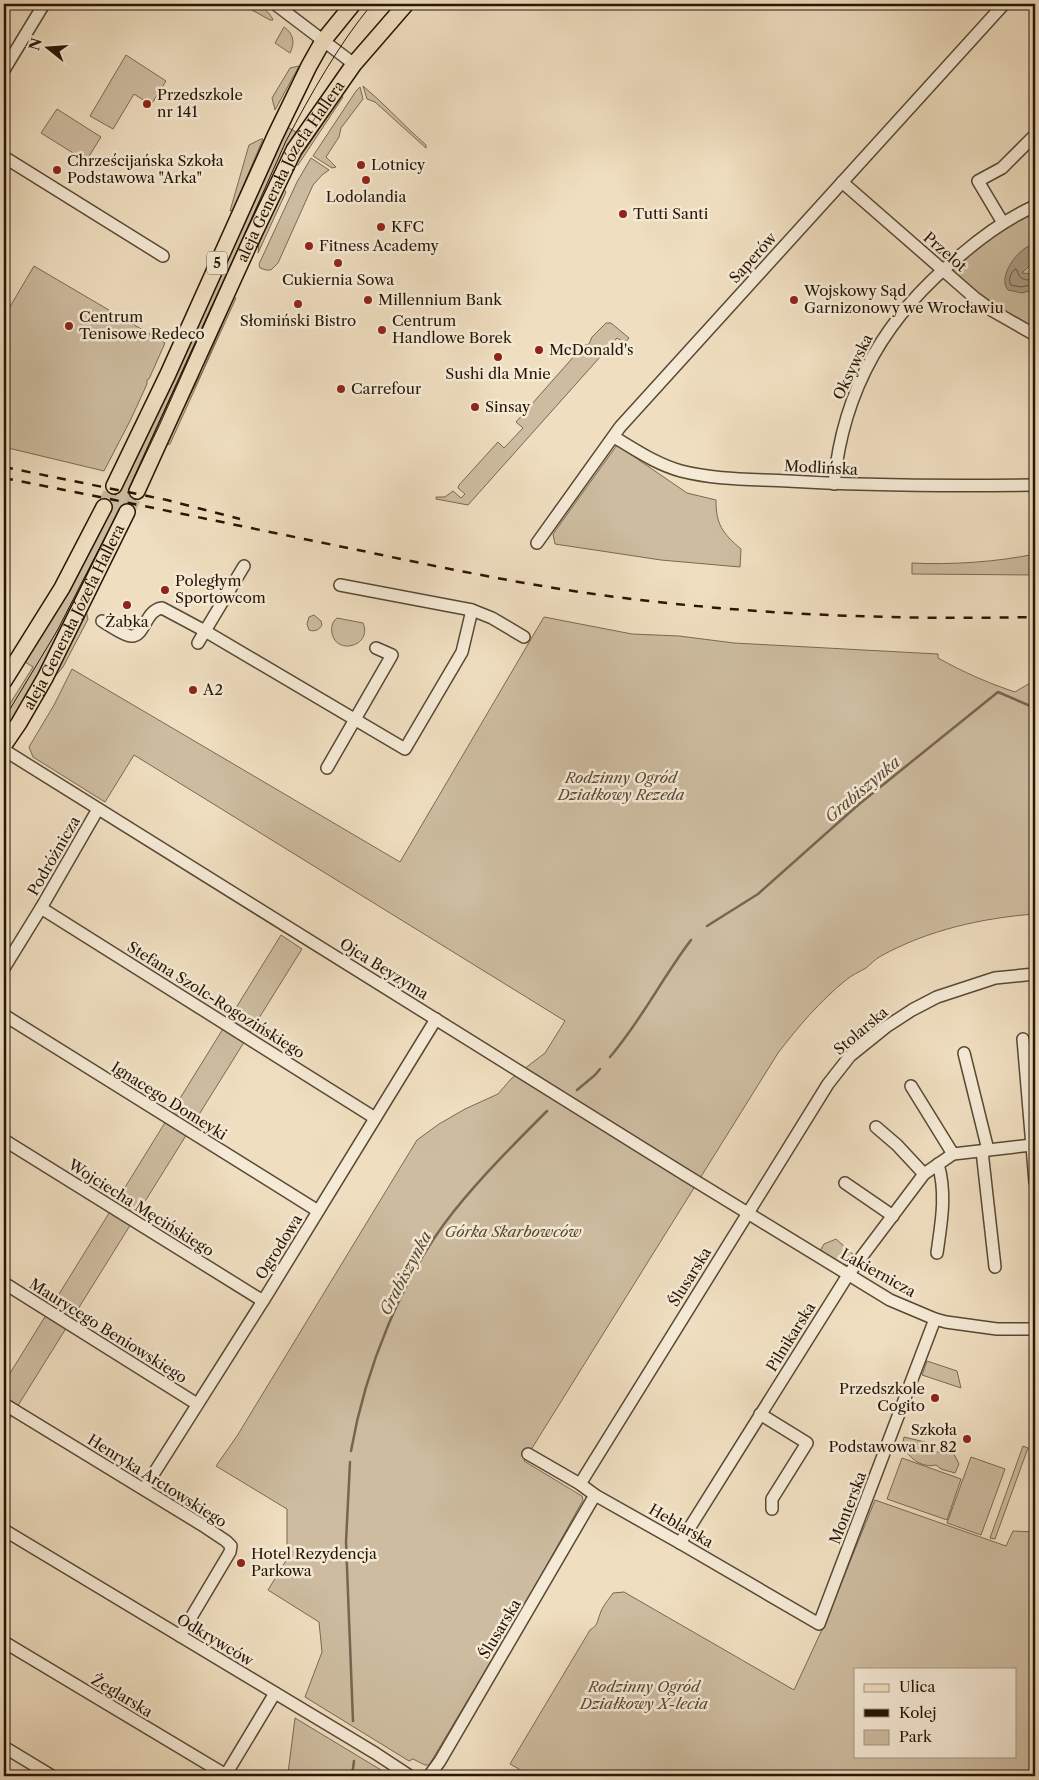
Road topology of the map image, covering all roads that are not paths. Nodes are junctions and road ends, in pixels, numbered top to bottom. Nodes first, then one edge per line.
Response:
1 (44, 4) edge
2 (275, 4) edge
3 (354, 4) edge
4 (406, 4) edge
5 (1004, 4) edge
6 (323, 41) junction
7 (354, 64) junction
8 (4, 70) edge
9 (1033, 137) dead end
10 (4, 157) edge
11 (842, 182) junction
12 (1035, 206) edge
13 (1003, 223) junction
14 (163, 256) dead end
15 (942, 269) junction
16 (1035, 335) edge
17 (614, 437) junction
18 (834, 484) junction
19 (1035, 485) edge
20 (114, 486) tunnel mouth
21 (137, 490) tunnel mouth
22 (104, 507) tunnel mouth
23 (127, 512) tunnel mouth
24 (537, 543) dead end
25 (244, 566) dead end
26 (340, 585) dead end
27 (472, 610) junction
28 (102, 621) dead end
29 (205, 631) junction
30 (524, 637) dead end
31 (198, 643) dead end
32 (376, 648) dead end
33 (5, 678) edge
34 (354, 719) junction
35 (4, 745) edge
36 (4, 750) edge
37 (327, 768) dead end
38 (98, 809) junction
39 (41, 908) junction
40 (4, 968) edge
41 (1035, 974) edge
42 (4, 1015) edge
43 (436, 1020) junction
44 (1023, 1039) dead end
45 (964, 1054) dead end
46 (911, 1086) dead end
47 (375, 1118) junction
48 (876, 1127) dead end
49 (4, 1140) edge
50 (1032, 1145) junction
51 (985, 1150) junction
52 (953, 1154) junction
53 (938, 1164) junction
54 (924, 1174) junction
55 (1035, 1182) edge
56 (845, 1183) dead end
57 (318, 1211) junction
58 (748, 1213) junction
59 (893, 1216) junction
60 (937, 1253) dead end
61 (994, 1267) dead end
62 (848, 1275) junction
63 (4, 1283) edge
64 (263, 1301) junction
65 (935, 1319) junction
66 (1035, 1329) edge
67 (4, 1404) edge
68 (197, 1404) junction
69 (760, 1414) junction
70 (528, 1454) dead end
71 (580, 1484) junction
72 (144, 1489) junction
73 (595, 1495) junction
74 (772, 1508) dead end
75 (4, 1530) edge
76 (680, 1543) junction
77 (819, 1624) joint
78 (180, 1636) junction
79 (4, 1642) edge
80 (276, 1693) junction
81 (4, 1747) edge
82 (52, 1776) edge
83 (225, 1776) edge
84 (410, 1776) edge
85 (429, 1776) edge

1 - 8 street
2 - 6 street
3 - 6 main road, aleja Generała Józefa Hallera / 5
4 - 7 main road, aleja Generała Józefa Hallera / 5
5 - 11 street, Saperów
6 - 7 street
6 - 20 main road, aleja Generała Józefa Hallera / 5
7 - 21 main road, aleja Generała Józefa Hallera / 5
9 - 13 street
10 - 14 street
11 - 15 street, Przelot
11 - 17 street, Saperów
12 - 13 street, Oksywska
13 - 15 street, Oksywska
15 - 16 street, Przelot
15 - 18 street, Oksywska
17 - 18 street, Modlińska
17 - 24 street, Saperów
18 - 19 street, Modlińska
22 - 33 main road, aleja Generała Józefa Hallera
23 - 35 main road, aleja Generała Józefa Hallera
25 - 29 street
26 - 27 street
27 - 30 street
27 - 34 street
28 - 29 street
29 - 31 street
29 - 34 street
32 - 34 street
34 - 37 street
36 - 38 street, Ojca Beyzyma
38 - 39 street, Podróżnicza
38 - 43 street, Ojca Beyzyma
39 - 40 street, Podróżnicza
39 - 47 street, Stefana Szolc-Rogozińskiego
41 - 58 street, Stolarska
42 - 57 street, Ignacego Domeyki
43 - 47 street, Ogrodowa
43 - 58 street, Ojca Beyzyma
44 - 50 street
45 - 51 street
46 - 52 street
47 - 57 street, Ogrodowa
48 - 54 street
49 - 64 street, Wojciecha Męcińskiego
50 - 51 street
50 - 55 street
51 - 52 street
51 - 61 street
52 - 53 street, Pilnikarska
53 - 54 street, Pilnikarska
53 - 60 street
54 - 59 street, Pilnikarska
56 - 59 street
57 - 64 street, Ogrodowa
58 - 62 street, Lakiernicza
58 - 71 street, Ślusarska
59 - 62 street, Pilnikarska
62 - 65 street, Lakiernicza
62 - 69 street, Pilnikarska
63 - 68 street, Maurycego Beniowskiego
64 - 68 street, Ogrodowa
65 - 66 street, Lakiernicza
65 - 77 street, Monterska
67 - 72 street, Henryka Arctowskiego
68 - 72 street, Ogrodowa
69 - 74 street
69 - 76 street, Pilnikarska
70 - 71 street, Heblarska
71 - 73 street, Heblarska
72 - 78 street, Henryka Arctowskiego
73 - 76 street, Heblarska
73 - 85 street, Ślusarska
75 - 78 street, Odkrywców
76 - 77 street, Heblarska
78 - 80 street, Odkrywców
79 - 83 street, Żeglarska
80 - 83 street
80 - 84 street, Odkrywców
81 - 82 street

